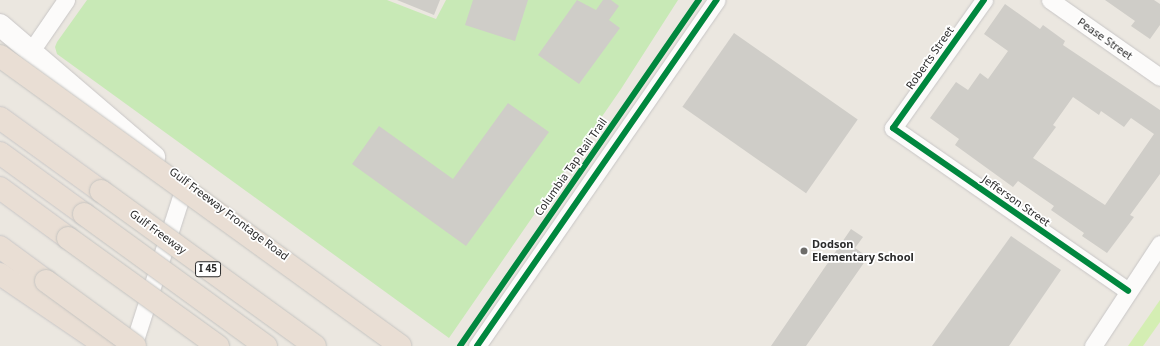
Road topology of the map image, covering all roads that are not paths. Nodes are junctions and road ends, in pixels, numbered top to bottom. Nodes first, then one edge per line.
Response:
1 (66, 0) edge
2 (717, 0) edge
3 (984, 0) edge
4 (1050, 0) edge
5 (0, 25) edge
6 (31, 51) junction
7 (0, 56) edge
8 (1160, 77) edge
9 (0, 118) edge
10 (893, 128) joint
11 (0, 153) edge
12 (185, 184) junction
13 (0, 188) edge
14 (1160, 244) edge
15 (0, 247) edge
16 (0, 274) edge
17 (39, 289) junction
18 (1128, 291) junction
19 (106, 346) edge
20 (134, 346) edge
21 (218, 346) edge
22 (266, 346) edge
23 (315, 346) edge
24 (400, 346) edge
25 (410, 346) edge
26 (477, 346) edge
27 (1093, 346) edge

1 - 6 street
2 - 26 street
3 - 10 street, Roberts Street
4 - 8 street, Pease Street
5 - 6 main road, Gulf Freeway Frontage Road
6 - 12 main road, Gulf Freeway Frontage Road
7 - 24 highway, bridge
9 - 23 highway, Gulf Freeway / I 45, bridge
10 - 18 street, Jefferson Street
11 - 22 highway, I 45, bridge
12 - 20 street
12 - 25 main road, Gulf Freeway Frontage Road
13 - 21 highway, bridge
14 - 18 street
15 - 17 highway
16 - 17 highway
17 - 19 highway
17 - 20 highway, bridge
18 - 27 street

